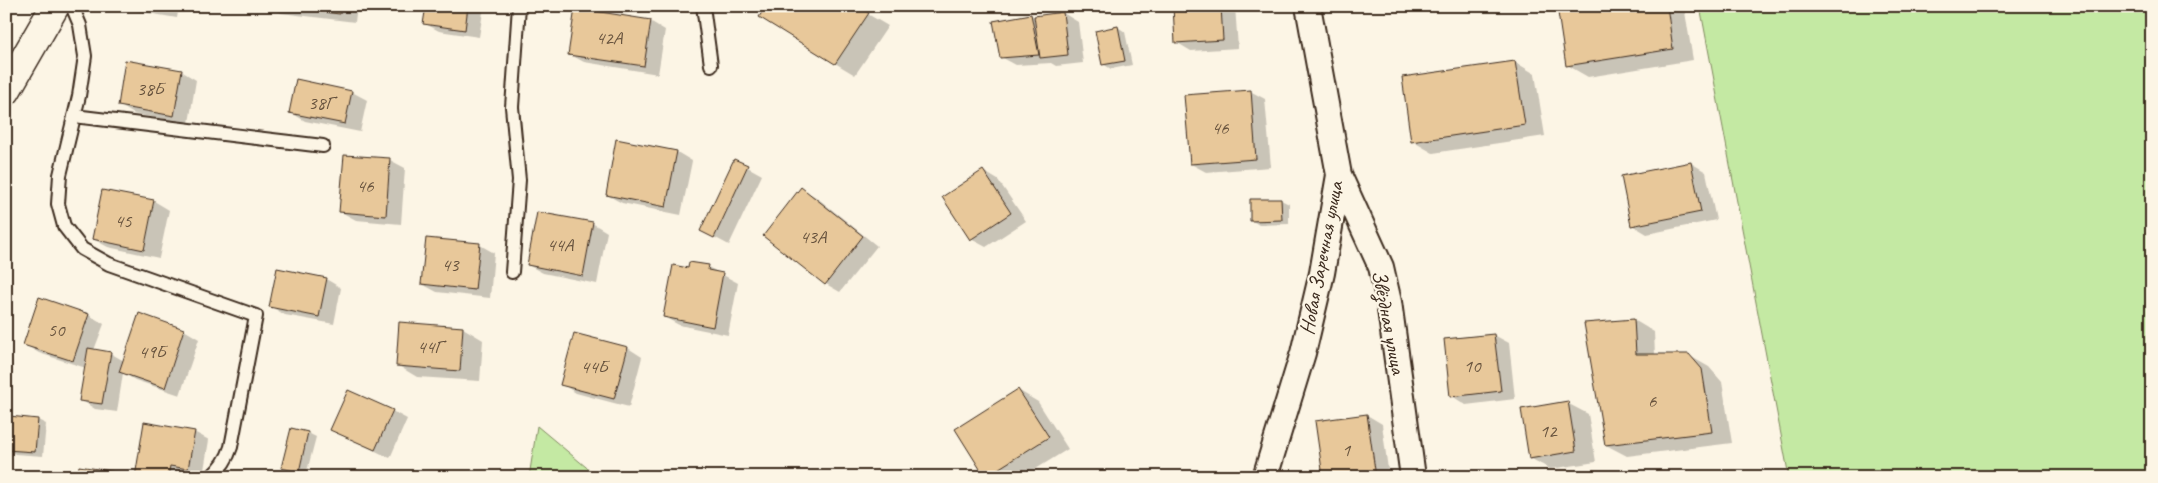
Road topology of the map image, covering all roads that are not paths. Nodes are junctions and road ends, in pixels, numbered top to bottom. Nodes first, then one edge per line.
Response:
1 (55, 6) edge
2 (72, 6) edge
3 (519, 6) edge
4 (703, 6) edge
5 (1308, 6) edge
6 (711, 65) dead end
7 (6, 91) edge
8 (74, 116) junction
9 (323, 146) dead end
10 (1339, 175) junction
11 (512, 272) dead end
12 (211, 477) edge
13 (1265, 477) edge
14 (1413, 477) edge

1 - 7 street
2 - 8 lane
3 - 11 lane
4 - 6 lane
5 - 10 street, Новая Заречная улица
8 - 9 lane
8 - 12 lane
10 - 13 street, Новая Заречная улица
10 - 14 street, Звёздная улица

